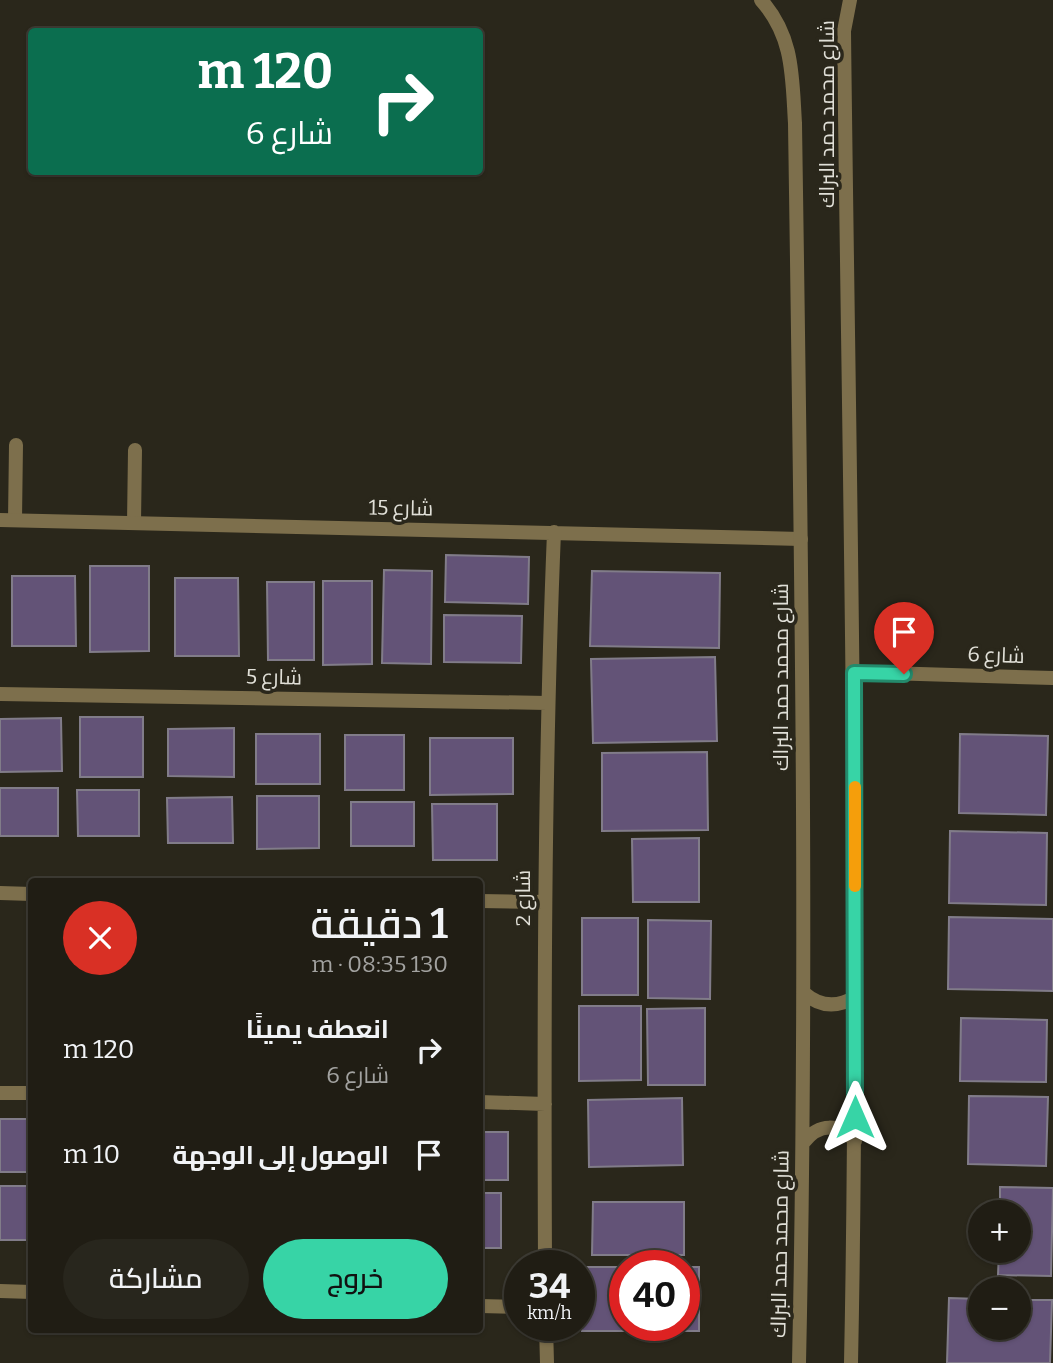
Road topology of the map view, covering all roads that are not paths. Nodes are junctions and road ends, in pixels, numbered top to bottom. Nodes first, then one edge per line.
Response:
1 (761, 0) edge
2 (850, 0) edge
3 (16, 445) dead end
4 (135, 450) dead end
5 (7, 520) edge
6 (134, 523) junction
7 (554, 532) junction
8 (801, 539) junction
9 (854, 673) junction
10 (1053, 678) edge
11 (0, 694) edge
12 (547, 703) junction
13 (0, 894) edge
14 (28, 894) edge
15 (483, 901) edge
16 (544, 902) junction
17 (804, 993) junction
18 (855, 997) junction
19 (0, 1093) edge
20 (28, 1093) edge
21 (483, 1102) edge
22 (545, 1104) junction
23 (855, 1140) junction
24 (804, 1142) junction
25 (545, 1250) edge
26 (0, 1291) edge
27 (28, 1292) edge
28 (483, 1306) edge
29 (504, 1307) edge
30 (546, 1341) edge
31 (547, 1363) edge
32 (799, 1363) edge
33 (850, 1363) edge

1 - 8 street, شارع محمد حمد البراك
2 - 9 street, شارع محمد حمد البراك
3 - 5 street
4 - 6 street
5 - 6 street, شارع 15
6 - 7 street, شارع 15
7 - 8 street, شارع 15
7 - 12 street, شارع 2
8 - 17 street, شارع محمد حمد البراك
9 - 10 street, شارع 6
9 - 18 street, شارع محمد حمد البراك
11 - 12 street, شارع 5
12 - 16 street, شارع 2
13 - 14 street
15 - 16 street
16 - 22 street, شارع 2
17 - 18 street
17 - 24 street, شارع محمد حمد البراك
18 - 23 street, شارع محمد حمد البراك
19 - 20 street
21 - 22 street
22 - 25 street, شارع 2
23 - 24 street
23 - 33 street, شارع محمد حمد البراك
24 - 32 street, شارع محمد حمد البراك
26 - 27 street
28 - 29 street
30 - 31 street

